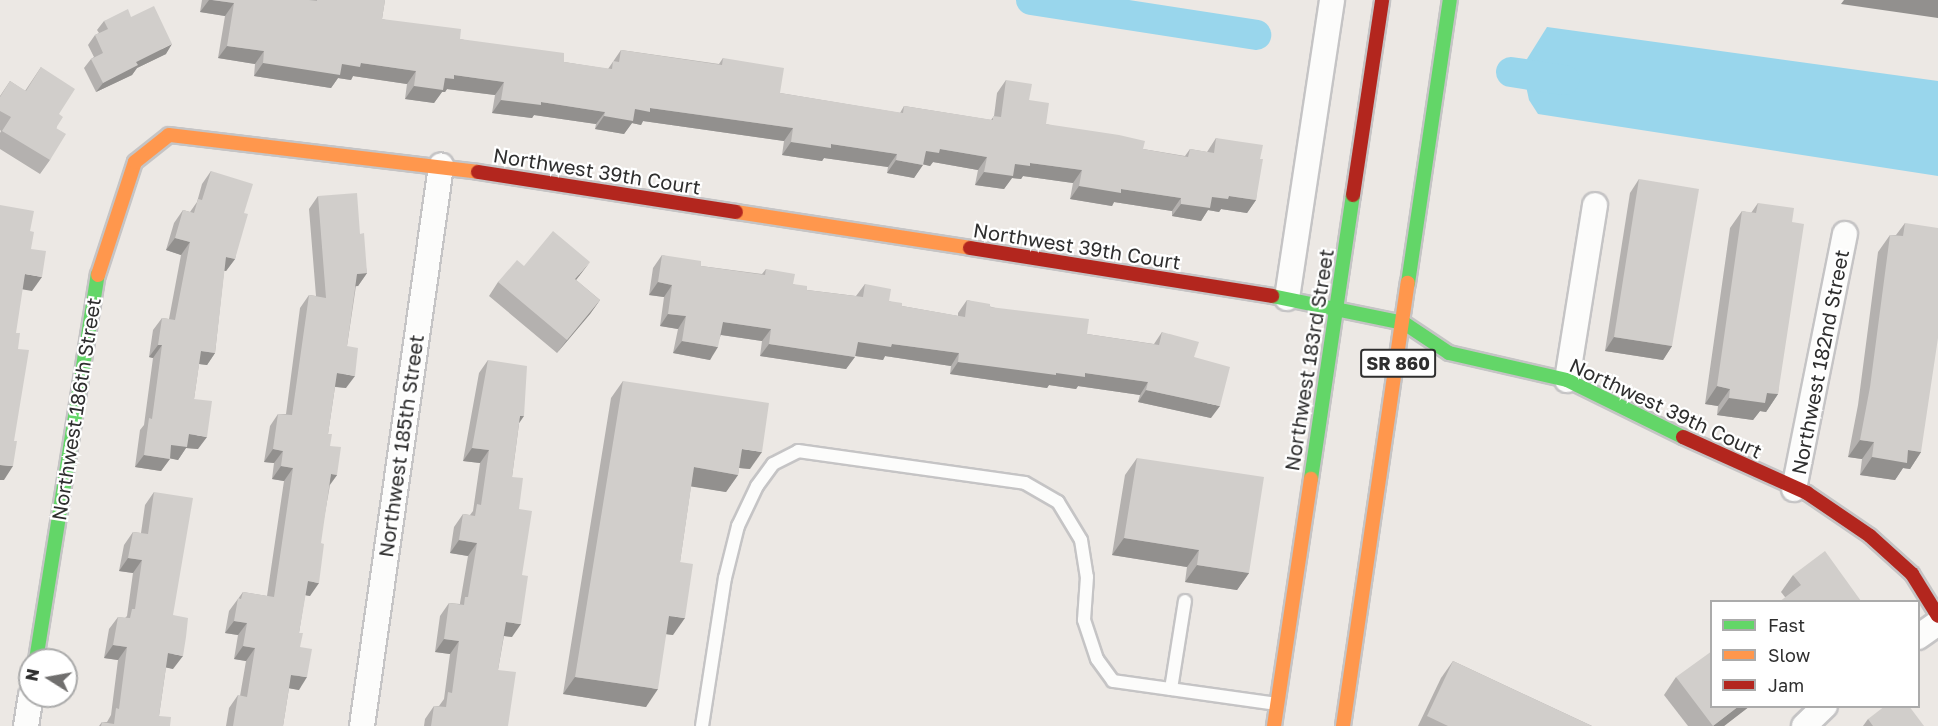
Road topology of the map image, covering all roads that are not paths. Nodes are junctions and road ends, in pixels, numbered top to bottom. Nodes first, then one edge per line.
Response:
1 (1332, 0) edge
2 (1382, 0) edge
3 (1450, 0) edge
4 (135, 162) joint
5 (441, 166) junction
6 (1595, 205) dead end
7 (1845, 234) dead end
8 (1287, 298) junction
9 (1337, 309) junction
10 (1404, 323) junction
11 (1567, 380) junction
12 (1794, 489) junction
13 (1185, 601) dead end
14 (1938, 616) edge
15 (1938, 623) edge
16 (1920, 636) edge
17 (38, 648) edge
18 (1170, 689) junction
19 (1278, 705) junction
20 (29, 708) edge
21 (1823, 708) edge
22 (26, 726) edge
23 (362, 726) edge
24 (702, 726) edge
25 (1274, 726) edge
26 (1343, 726) edge
27 (1804, 726) edge

1 - 8 street
2 - 9 street, Northwest 183rd Street / SR 860
3 - 10 street, SR 860
4 - 5 street, Northwest 39th Court
4 - 17 street, Northwest 186th Street
5 - 8 street, Northwest 39th Court
5 - 23 street, Northwest 185th Street
6 - 11 street
7 - 12 street, Northwest 182nd Street
8 - 9 street, Northwest 39th Court
9 - 10 street, Northwest 39th Court
9 - 19 street, Northwest 183rd Street / SR 860
10 - 11 street, Northwest 39th Court
10 - 26 street, SR 860
11 - 12 street, Northwest 39th Court
12 - 14 street, Northwest 39th Court
13 - 18 lane
15 - 16 street
18 - 19 lane
18 - 24 lane
19 - 25 street, Northwest 183rd Street / SR 860
20 - 22 street
21 - 27 street

